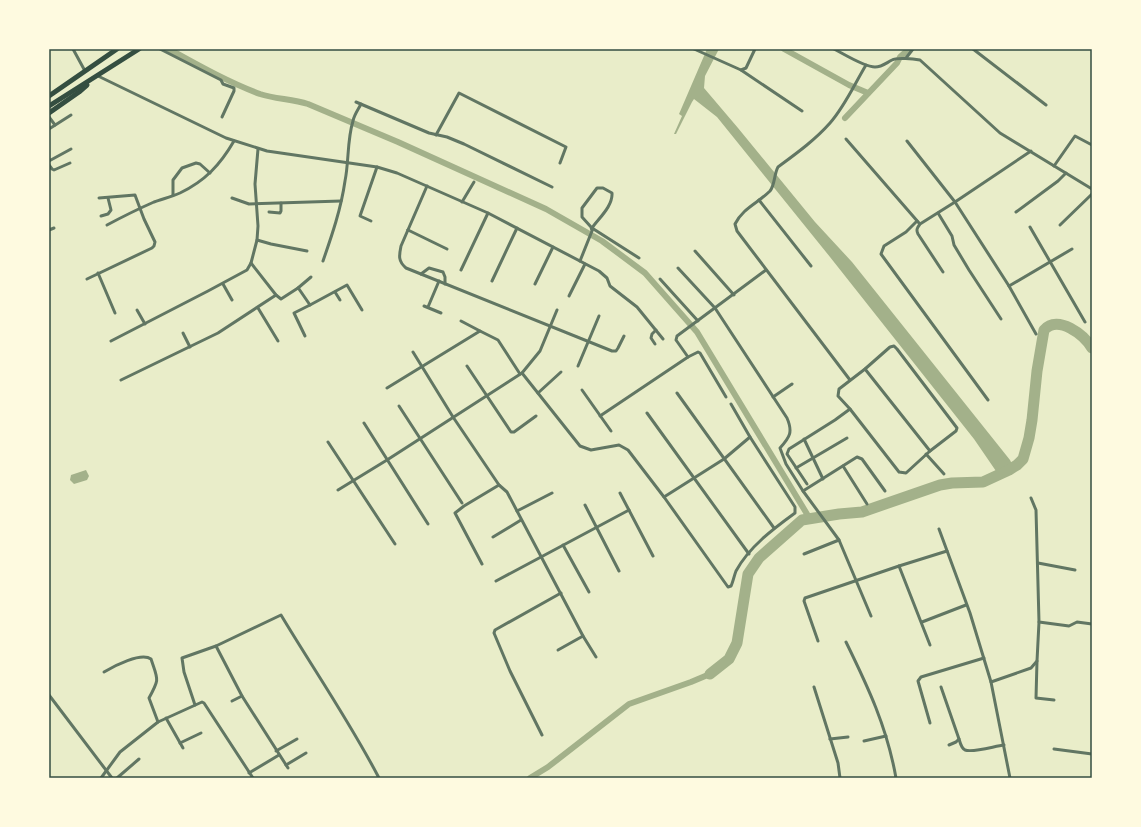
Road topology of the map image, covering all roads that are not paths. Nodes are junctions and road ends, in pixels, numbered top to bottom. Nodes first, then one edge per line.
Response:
1 (73, 49) edge
2 (117, 49) edge
3 (139, 49) edge
4 (160, 49) edge
5 (755, 49) edge
6 (834, 49) edge
7 (913, 49) edge
8 (973, 49) edge
9 (696, 50) edge
10 (906, 58) junction
11 (866, 65) junction
12 (741, 70) junction
13 (85, 71) junction
14 (96, 77) junction
15 (49, 96) edge
16 (356, 102) dead end
17 (361, 104) junction
18 (49, 106) edge
19 (1046, 106) dead end
20 (802, 111) dead end
21 (49, 113) edge
22 (71, 115) dead end
23 (49, 117) edge
24 (222, 117) dead end
25 (55, 125) junction
26 (49, 129) edge
27 (436, 135) junction
28 (846, 139) dead end
29 (234, 141) junction
30 (907, 141) dead end
31 (1092, 144) edge
32 (71, 149) dead end
33 (258, 149) junction
34 (1030, 151) junction
35 (49, 161) edge
36 (347, 162) junction
37 (70, 163) dead end
38 (560, 163) dead end
39 (49, 165) edge
40 (1054, 166) junction
41 (376, 167) junction
42 (210, 173) junction
43 (1066, 173) junction
44 (474, 182) dead end
45 (427, 186) junction
46 (552, 187) dead end
47 (1092, 189) edge
48 (1092, 194) edge
49 (173, 195) junction
50 (99, 198) dead end
51 (108, 198) junction
52 (232, 198) dead end
53 (759, 200) junction
54 (341, 201) junction
55 (462, 202) junction
56 (956, 202) junction
57 (257, 204) junction
58 (281, 204) junction
59 (140, 209) junction
60 (269, 212) dead end
61 (1016, 212) dead end
62 (488, 213) junction
63 (938, 213) junction
64 (101, 216) dead end
65 (371, 221) dead end
66 (919, 223) junction
67 (107, 225) dead end
68 (1060, 225) dead end
69 (1030, 227) dead end
70 (54, 228) dead end
71 (517, 228) junction
72 (592, 228) junction
73 (49, 230) edge
74 (408, 230) junction
75 (257, 240) junction
76 (553, 247) junction
77 (447, 249) dead end
78 (1072, 249) dead end
79 (307, 251) dead end
80 (695, 251) dead end
81 (638, 258) dead end
82 (323, 261) dead end
83 (580, 261) junction
84 (1050, 261) junction
85 (251, 263) junction
86 (585, 264) junction
87 (811, 266) dead end
88 (678, 268) dead end
89 (461, 270) dead end
90 (766, 270) junction
91 (943, 272) dead end
92 (98, 273) junction
93 (421, 274) junction
94 (311, 277) dead end
95 (87, 278) dead end
96 (660, 279) dead end
97 (439, 281) junction
98 (492, 281) dead end
99 (223, 284) junction
100 (445, 284) junction
101 (535, 284) dead end
102 (1009, 286) junction
103 (298, 288) junction
104 (335, 292) junction
105 (276, 295) junction
106 (734, 295) junction
107 (569, 296) dead end
108 (232, 300) dead end
109 (340, 300) dead end
110 (310, 305) junction
111 (258, 308) junction
112 (715, 308) junction
113 (137, 310) dead end
114 (362, 310) dead end
115 (557, 310) dead end
116 (115, 313) dead end
117 (441, 313) dead end
118 (599, 316) dead end
119 (1001, 319) dead end
120 (698, 321) junction
121 (461, 322) dead end
122 (1085, 322) dead end
123 (144, 324) junction
124 (551, 326) junction
125 (656, 330) junction
126 (183, 332) dead end
127 (480, 332) junction
128 (1036, 334) dead end
129 (305, 336) dead end
130 (624, 336) dead end
131 (663, 339) dead end
132 (111, 341) dead end
133 (278, 341) dead end
134 (588, 342) junction
135 (655, 344) dead end
136 (190, 347) junction
137 (413, 352) dead end
138 (688, 357) junction
139 (467, 366) dead end
140 (578, 366) dead end
141 (422, 367) junction
142 (866, 370) junction
143 (561, 372) dead end
144 (521, 374) junction
145 (121, 380) dead end
146 (850, 380) junction
147 (792, 384) dead end
148 (387, 388) dead end
149 (582, 390) dead end
150 (538, 393) junction
151 (676, 393) dead end
152 (486, 395) junction
153 (726, 397) dead end
154 (773, 397) junction
155 (988, 400) dead end
156 (731, 404) dead end
157 (399, 406) dead end
158 (850, 409) junction
159 (647, 413) dead end
160 (536, 416) dead end
161 (600, 416) junction
162 (453, 417) junction
163 (364, 423) dead end
164 (611, 431) dead end
165 (750, 438) junction
166 (847, 438) dead end
167 (420, 439) junction
168 (804, 439) junction
169 (328, 442) dead end
170 (930, 451) junction
171 (926, 454) junction
172 (813, 458) junction
173 (724, 459) junction
174 (387, 460) junction
175 (843, 466) junction
176 (796, 468) junction
177 (944, 474) dead end
178 (823, 478) junction
179 (694, 479) junction
180 (353, 480) junction
181 (807, 484) dead end
182 (499, 485) junction
183 (338, 490) dead end
184 (885, 490) dead end
185 (803, 491) junction
186 (552, 493) dead end
187 (620, 493) dead end
188 (664, 497) junction
189 (1032, 498) dead end
190 (462, 503) dead end
191 (585, 504) dead end
192 (867, 504) dead end
193 (629, 510) junction
194 (517, 511) junction
195 (521, 520) junction
196 (428, 524) dead end
197 (597, 527) junction
198 (774, 528) junction
199 (940, 530) dead end
200 (493, 537) dead end
201 (839, 540) junction
202 (395, 544) dead end
203 (563, 545) junction
204 (947, 551) junction
205 (749, 554) junction
206 (804, 554) dead end
207 (653, 556) dead end
208 (541, 557) junction
209 (1038, 563) junction
210 (482, 564) dead end
211 (898, 566) junction
212 (1075, 570) dead end
213 (619, 571) dead end
214 (856, 580) junction
215 (496, 581) dead end
216 (589, 592) dead end
217 (561, 593) junction
218 (966, 605) junction
219 (871, 616) dead end
220 (922, 622) junction
221 (1039, 622) junction
222 (1092, 624) edge
223 (583, 636) junction
224 (818, 641) dead end
225 (846, 642) dead end
226 (930, 645) dead end
227 (216, 646) junction
228 (558, 650) dead end
229 (596, 657) dead end
230 (984, 658) junction
231 (1037, 661) junction
232 (104, 672) dead end
233 (991, 682) junction
234 (814, 687) dead end
235 (941, 687) dead end
236 (49, 695) edge
237 (242, 696) junction
238 (1054, 700) dead end
239 (232, 702) dead end
240 (196, 705) junction
241 (166, 718) junction
242 (158, 722) junction
243 (930, 723) dead end
244 (201, 733) dead end
245 (542, 735) dead end
246 (886, 736) junction
247 (848, 737) dead end
248 (958, 738) junction
249 (297, 739) dead end
250 (830, 739) junction
251 (864, 740) dead end
252 (180, 743) junction
253 (949, 745) dead end
254 (1004, 745) junction
255 (183, 748) dead end
256 (1054, 749) dead end
257 (276, 752) junction
258 (306, 753) dead end
259 (1092, 754) edge
260 (279, 755) junction
261 (139, 759) dead end
262 (106, 771) junction
263 (249, 773) junction
264 (100, 778) edge
265 (112, 778) edge
266 (117, 778) edge
267 (253, 778) edge
268 (379, 778) edge
269 (840, 778) edge
270 (896, 778) edge
271 (1010, 778) edge

1 - 13 street
2 - 13 main road
3 - 14 main road
4 - 24 street
5 - 12 street
6 - 11 street
7 - 10 street
8 - 19 street
9 - 12 street
10 - 11 street
10 - 34 street
11 - 53 street
12 - 20 street
13 - 15 main road
14 - 18 main road
14 - 21 main road
14 - 29 street
16 - 17 street
17 - 27 street
17 - 36 street
22 - 25 street
23 - 25 street
25 - 26 street
27 - 38 street
27 - 46 street
28 - 66 street
29 - 33 street
29 - 42 street
30 - 56 street
31 - 40 street
32 - 35 street
33 - 36 street
33 - 57 street
34 - 40 street
34 - 56 street
36 - 41 street
36 - 54 street
37 - 39 street
40 - 43 street
41 - 45 street
41 - 65 street
42 - 49 street
42 - 49 street
43 - 47 street
43 - 61 street
44 - 55 street
45 - 55 street
45 - 74 street
48 - 68 street
49 - 59 street
50 - 51 street
51 - 59 street
51 - 64 street
52 - 57 street
53 - 87 street
53 - 90 street
54 - 58 street
54 - 82 street
55 - 62 street
56 - 63 street
56 - 102 street
57 - 58 street
57 - 75 street
58 - 60 street
59 - 67 street
59 - 92 street
62 - 71 street
62 - 89 street
63 - 66 street
63 - 119 street
66 - 91 street
66 - 155 street
69 - 84 street
70 - 73 street
71 - 76 street
71 - 98 street
72 - 72 street
72 - 81 street
72 - 83 street
74 - 77 street
74 - 93 street
75 - 79 street
75 - 85 street
76 - 83 street
76 - 101 street
78 - 84 street
80 - 106 street
83 - 86 street
84 - 102 street
84 - 122 street
85 - 99 street
85 - 105 street
86 - 107 street
86 - 125 street
88 - 112 street
90 - 106 street
90 - 146 street
92 - 95 street
92 - 116 street
93 - 97 street
93 - 100 street
94 - 103 street
96 - 120 street
97 - 100 street
97 - 117 street
99 - 108 street
99 - 123 street
100 - 124 street
102 - 128 street
103 - 105 street
103 - 110 street
104 - 109 street
104 - 110 street
104 - 114 street
105 - 111 street
106 - 112 street
110 - 129 street
111 - 133 street
111 - 136 street
112 - 120 street
112 - 154 street
113 - 123 street
115 - 124 street
118 - 134 street
120 - 138 street
121 - 127 street
123 - 132 street
124 - 134 street
124 - 144 street
125 - 131 street
125 - 135 street
126 - 136 street
127 - 141 street
127 - 144 street
130 - 134 street
134 - 140 street
136 - 145 street
137 - 141 street
138 - 153 street
138 - 161 street
139 - 152 street
141 - 148 street
141 - 162 street
142 - 146 street
142 - 170 street
142 - 170 street
143 - 150 street
144 - 150 street
144 - 152 street
146 - 158 street
147 - 154 street
149 - 161 street
150 - 188 street
151 - 173 street
152 - 160 street
152 - 162 street
154 - 185 street
156 - 165 street
157 - 167 street
158 - 168 street
158 - 171 street
159 - 179 street
161 - 164 street
162 - 167 street
162 - 182 street
163 - 174 street
165 - 173 street
165 - 198 street
166 - 172 street
167 - 174 street
167 - 190 street
168 - 172 street
168 - 176 street
169 - 180 street
170 - 171 street
171 - 177 street
172 - 176 street
172 - 178 street
173 - 179 street
173 - 198 street
174 - 180 street
174 - 196 street
175 - 178 street
175 - 184 street
175 - 192 street
176 - 181 street
178 - 185 street
179 - 188 street
179 - 205 street
180 - 183 street
180 - 202 street
182 - 194 street
182 - 210 street
185 - 201 street
186 - 194 street
187 - 193 street
188 - 205 street
189 - 209 street
191 - 197 street
193 - 197 street
193 - 207 street
194 - 195 street
195 - 200 street
195 - 208 street
197 - 203 street
197 - 213 street
198 - 205 street
199 - 204 street
201 - 206 street
201 - 214 street
203 - 208 street
203 - 216 street
204 - 211 street
204 - 218 street
208 - 215 street
208 - 217 street
209 - 212 street
209 - 221 street
211 - 214 street
211 - 220 street
214 - 219 street
214 - 224 street
217 - 223 street
217 - 245 street
218 - 220 street
218 - 230 street
220 - 226 street
221 - 222 street
221 - 231 street
223 - 228 street
223 - 229 street
225 - 246 street
227 - 237 street
227 - 240 street
227 - 268 street
230 - 233 street
230 - 243 street
231 - 233 street
231 - 238 street
232 - 242 street
233 - 254 street
234 - 250 street
235 - 248 street
236 - 262 street
237 - 239 street
237 - 257 street
240 - 241 street
240 - 263 street
241 - 242 street
241 - 252 street
242 - 262 street
244 - 252 street
246 - 251 street
246 - 270 street
247 - 250 street
248 - 253 street
248 - 254 street
249 - 257 street
250 - 269 street
252 - 255 street
254 - 271 street
256 - 259 street
257 - 260 street
258 - 260 street
260 - 263 street
261 - 266 street
262 - 264 street
262 - 265 street
263 - 267 street

